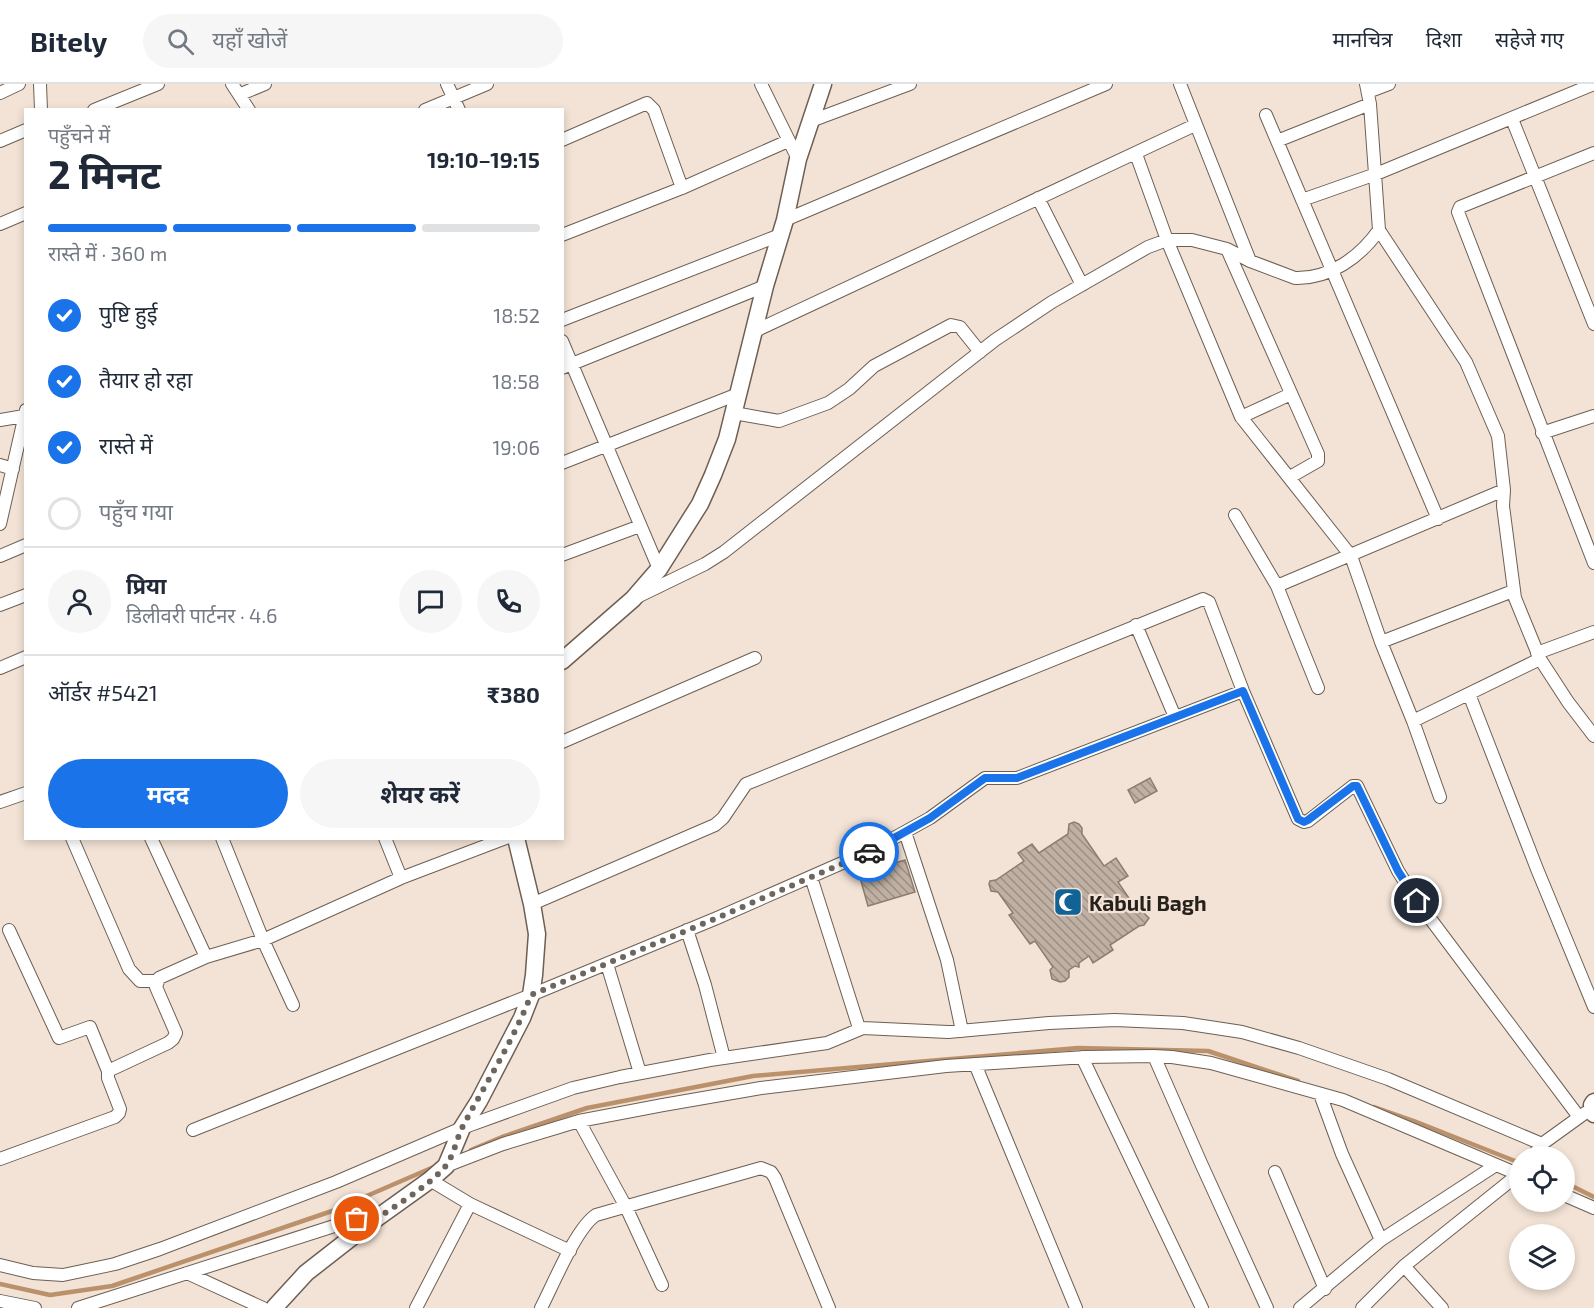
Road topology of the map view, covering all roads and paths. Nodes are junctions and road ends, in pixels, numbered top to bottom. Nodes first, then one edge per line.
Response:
1 (19, 84) edge
2 (40, 84) edge
3 (158, 84) edge
4 (232, 84) edge
5 (265, 84) edge
6 (447, 84) edge
7 (487, 84) edge
8 (761, 84) edge
9 (823, 84) edge
10 (910, 84) edge
11 (1106, 84) edge
12 (1389, 84) edge
13 (1594, 84) edge
14 (1182, 85) edge
15 (0, 93) edge
16 (241, 94) junction
17 (1368, 94) edge
18 (453, 98) junction
19 (40, 108) edge
20 (99, 108) edge
21 (248, 108) edge
22 (430, 108) edge
23 (458, 108) edge
24 (1266, 115) dead end
25 (1512, 119) junction
26 (811, 121) junction
27 (1195, 125) junction
28 (24, 131) edge
29 (564, 139) edge
30 (0, 141) edge
31 (788, 141) junction
32 (1277, 141) junction
33 (1594, 153) edge
34 (1136, 154) junction
35 (798, 159) junction
36 (1376, 174) junction
37 (1534, 178) junction
38 (682, 188) junction
39 (1038, 198) junction
40 (1302, 200) junction
41 (24, 214) edge
42 (0, 224) edge
43 (782, 228) junction
44 (1379, 230) junction
45 (564, 234) edge
46 (1167, 240) junction
47 (1227, 249) junction
48 (1250, 261) junction
49 (1332, 271) junction
50 (1082, 285) junction
51 (765, 286) junction
52 (564, 319) edge
53 (1594, 324) edge
54 (755, 331) junction
55 (980, 352) junction
56 (567, 365) edge
57 (738, 394) junction
58 (1291, 394) junction
59 (24, 413) edge
60 (734, 413) junction
61 (1594, 416) edge
62 (1241, 417) junction
63 (0, 420) edge
64 (24, 420) edge
65 (1542, 433) junction
66 (608, 445) junction
67 (18, 462) edge
68 (564, 462) edge
69 (0, 465) edge
70 (1290, 477) junction
71 (1504, 490) junction
72 (1235, 515) dead end
73 (1438, 519) junction
74 (0, 524) edge
75 (640, 526) junction
76 (24, 546) edge
77 (564, 554) edge
78 (0, 556) edge
79 (1351, 556) junction
80 (1594, 562) edge
81 (659, 569) junction
82 (1277, 586) junction
83 (1513, 591) junction
84 (24, 596) edge
85 (633, 599) junction
86 (0, 605) edge
87 (1136, 625) junction
88 (1594, 632) edge
89 (1381, 642) junction
90 (1539, 656) junction
91 (24, 658) edge
92 (755, 658) dead end
93 (564, 660) edge
94 (0, 668) edge
95 (1318, 688) dead end
96 (1243, 691) junction
97 (1469, 694) junction
98 (1175, 717) junction
99 (1413, 721) junction
100 (1594, 736) edge
101 (564, 741) edge
102 (24, 794) edge
103 (1440, 797) dead end
104 (0, 802) edge
105 (905, 832) junction
106 (73, 840) edge
107 (152, 840) edge
108 (223, 840) edge
109 (386, 840) edge
110 (501, 840) edge
111 (516, 840) edge
112 (811, 877) junction
113 (401, 878) junction
114 (532, 904) junction
115 (9, 930) dead end
116 (687, 930) junction
117 (263, 940) junction
118 (206, 957) junction
119 (607, 964) junction
120 (157, 981) junction
121 (531, 995) junction
122 (293, 1005) dead end
123 (1594, 1008) edge
124 (859, 1028) junction
125 (962, 1031) junction
126 (1154, 1056) junction
127 (1082, 1057) junction
128 (724, 1058) junction
129 (975, 1064) junction
130 (108, 1071) junction
131 (640, 1073) junction
132 (1320, 1094) junction
133 (1590, 1110) edge
134 (579, 1121) junction
135 (193, 1130) dead end
136 (460, 1132) junction
137 (1530, 1146) edge
138 (1543, 1146) edge
139 (0, 1159) edge
140 (447, 1164) junction
141 (1496, 1165) junction
142 (1509, 1170) edge
143 (1275, 1172) dead end
144 (430, 1180) junction
145 (1509, 1182) edge
146 (1575, 1200) edge
147 (470, 1204) junction
148 (626, 1207) junction
149 (1594, 1208) edge
150 (370, 1223) junction
151 (1381, 1240) junction
152 (570, 1251) junction
153 (0, 1265) edge
154 (1404, 1266) junction
155 (187, 1273) junction
156 (662, 1286) dead end
157 (1324, 1289) junction
158 (0, 1301) edge
159 (35, 1308) edge
160 (78, 1308) edge
161 (263, 1308) edge
162 (274, 1308) edge
163 (416, 1308) edge
164 (541, 1308) edge
165 (829, 1308) edge
166 (1076, 1308) edge
167 (1202, 1308) edge
168 (1267, 1308) edge
169 (1300, 1308) edge
170 (1362, 1308) edge
171 (1442, 1308) edge

1 - 15 street
2 - 19 street
3 - 20 street
4 - 16 street
5 - 16 street
6 - 18 street
7 - 18 street
8 - 31 street
9 - 26 street
10 - 26 street
11 - 43 street
12 - 17 street
13 - 25 street
14 - 27 street
16 - 21 street
17 - 32 street
17 - 36 street
18 - 22 street
18 - 23 street
24 - 32 street
25 - 36 street
25 - 37 street
26 - 35 street
27 - 34 street
27 - 48 street
28 - 30 street
29 - 38 street
31 - 35 street
31 - 38 street
32 - 40 street
33 - 37 street
34 - 39 street
34 - 46 street
35 - 43 street
36 - 40 street
36 - 44 street
37 - 53 street
37 - 65 street
38 - 45 street
39 - 50 street
39 - 54 street
40 - 49 street
41 - 42 street
43 - 51 street
43 - 52 street
44 - 49 street
44 - 71 street
46 - 47 street
46 - 50 street
46 - 62 street
47 - 48 street
47 - 58 street
48 - 49 street
49 - 73 street
50 - 55 street
51 - 54 street
51 - 56 street
54 - 57 street
55 - 60 street
55 - 85 street
56 - 66 street
57 - 60 street
57 - 66 street
58 - 62 street
58 - 70 street
59 - 63 street
60 - 81 street
61 - 65 street
62 - 70 street
64 - 67 street
65 - 80 street
66 - 68 street
66 - 75 street
67 - 69 street
67 - 74 street
70 - 79 street
71 - 73 street
71 - 83 street
72 - 82 street
73 - 79 street
75 - 77 street
75 - 81 street
76 - 78 street
79 - 82 street
79 - 89 street
81 - 85 street
82 - 95 street
83 - 89 street
83 - 90 street
84 - 86 street
85 - 93 street
87 - 96 street
87 - 98 street
87 - 114 street
88 - 90 street
89 - 99 street
90 - 97 street
90 - 100 street
91 - 94 street
92 - 101 street
96 - 98 street
96 - 133 street
97 - 99 street
97 - 123 street
98 - 105 street
99 - 103 street
102 - 104 street
105 - 112 street
105 - 125 street
106 - 120 street
107 - 118 street
108 - 117 street
109 - 113 street
110 - 113 street
111 - 114 street
112 - 116 street
112 - 124 street
113 - 117 street
114 - 121 street
115 - 130 street
116 - 119 street
116 - 128 street
117 - 118 street
117 - 122 street
118 - 120 street
119 - 121 street
119 - 131 street
120 - 130 street
121 - 135 street
121 - 136 street
124 - 125 street
124 - 128 street
125 - 137 street
126 - 127 street
126 - 132 street
126 - 168 street
127 - 129 street
127 - 167 street
128 - 131 street
129 - 134 street
129 - 166 street
130 - 139 street
131 - 136 street
132 - 141 street
132 - 151 street
133 - 138 street
134 - 140 street
134 - 148 street
136 - 140 street
136 - 153 street
140 - 144 street
141 - 142 street
141 - 151 street
143 - 157 street
144 - 147 street
144 - 150 street
145 - 154 street
146 - 149 street
147 - 152 street
147 - 163 street
148 - 152 street
148 - 156 street
148 - 165 street
150 - 155 street
150 - 162 street
151 - 157 street
152 - 164 street
154 - 170 street
154 - 171 street
155 - 160 street
155 - 161 street
157 - 169 street
158 - 159 street

